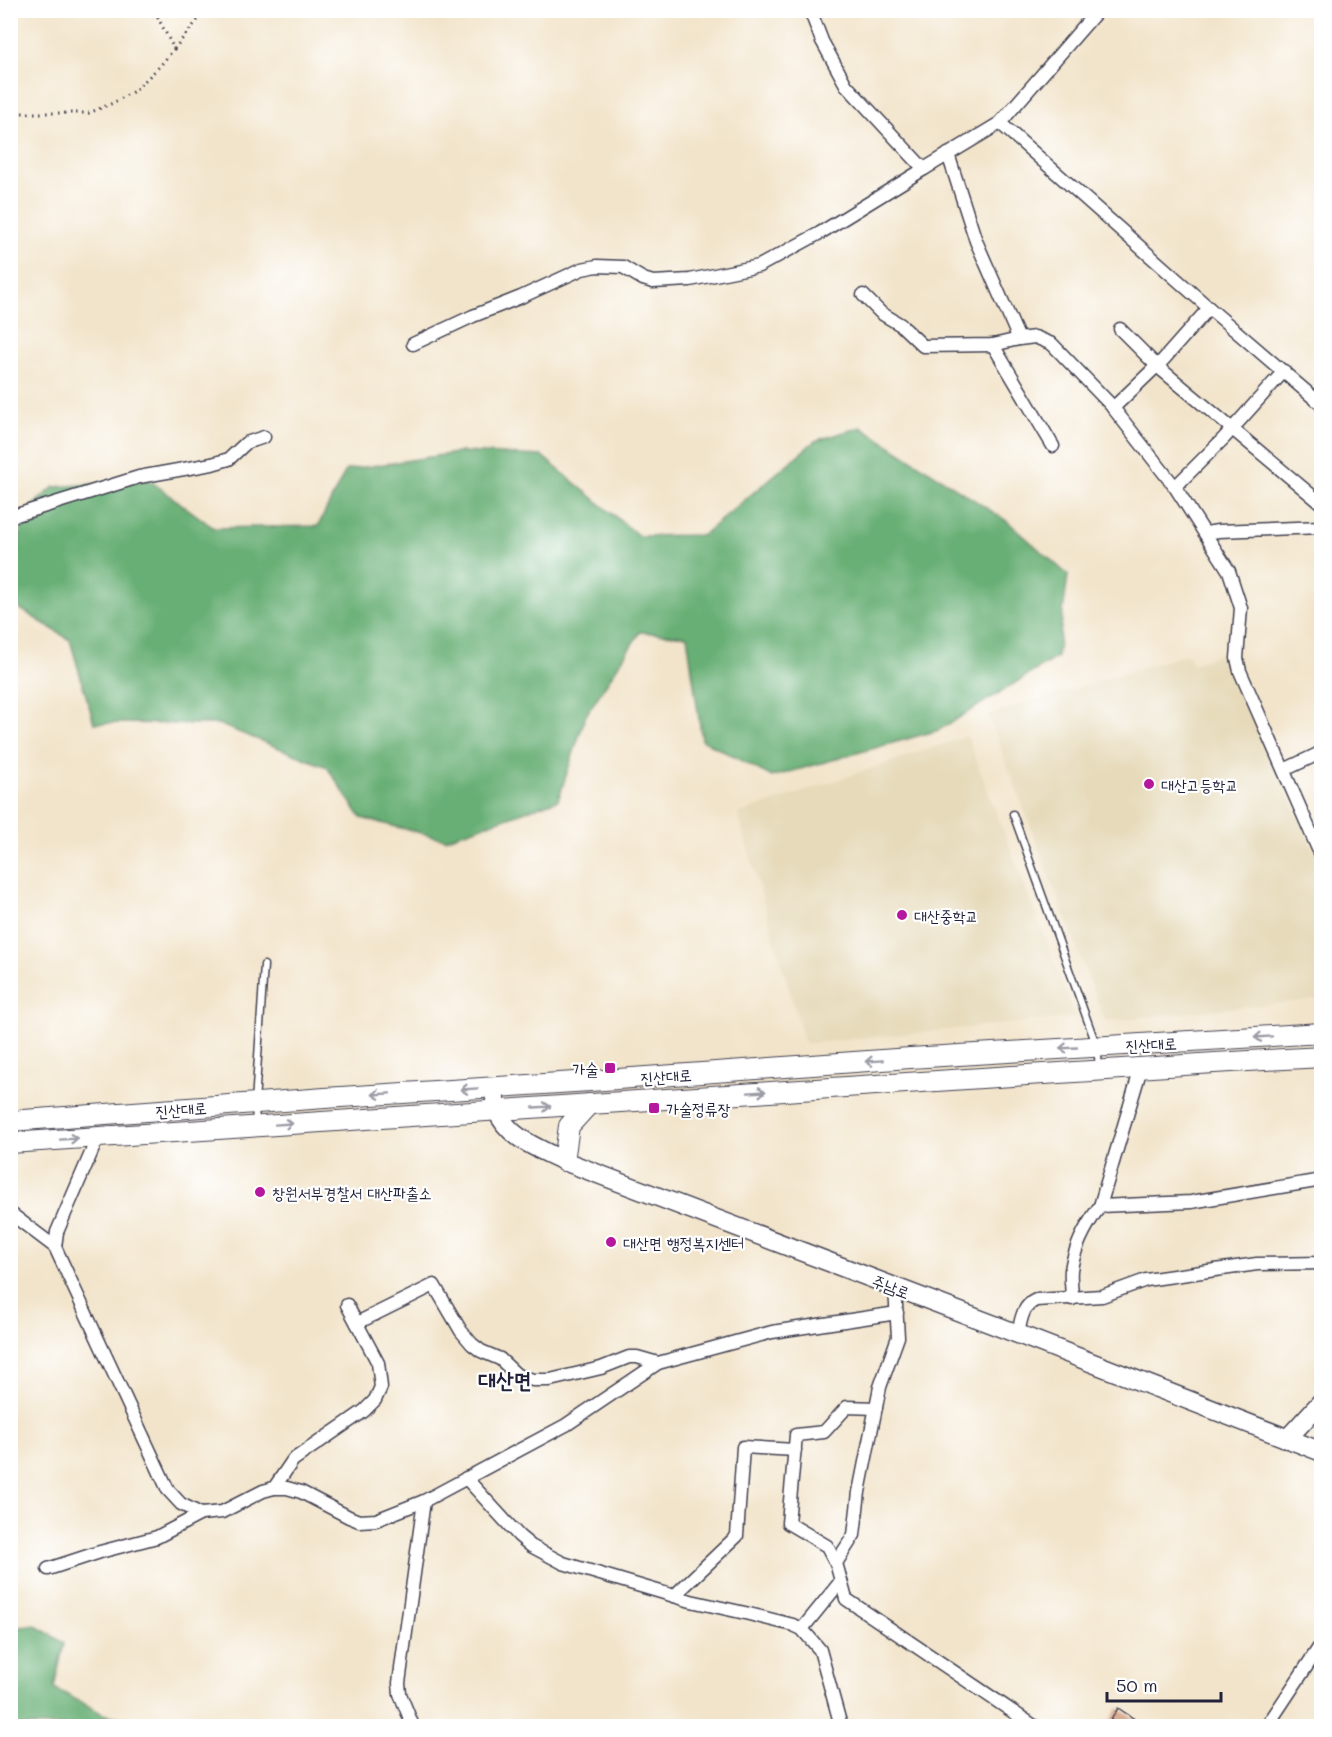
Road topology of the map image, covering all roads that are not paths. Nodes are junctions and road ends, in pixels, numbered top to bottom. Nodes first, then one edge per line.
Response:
1 (810, 10) edge
2 (1098, 10) edge
3 (1000, 123) junction
4 (948, 154) junction
5 (924, 169) junction
6 (863, 295) dead end
7 (1209, 308) junction
8 (1120, 329) dead end
9 (1019, 339) junction
10 (413, 344) dead end
11 (993, 345) junction
12 (1157, 366) junction
13 (1284, 371) junction
14 (1322, 405) edge
15 (1113, 408) junction
16 (1232, 430) junction
17 (264, 437) dead end
18 (1053, 446) dead end
19 (1174, 487) junction
20 (1322, 504) edge
21 (10, 517) edge
22 (1322, 527) edge
23 (1206, 533) junction
24 (1322, 750) edge
25 (1284, 770) junction
26 (1013, 814) dead end
27 (1322, 858) edge
28 (264, 965) dead end
29 (1322, 1034) edge
30 (1097, 1047) junction
31 (1322, 1057) edge
32 (1141, 1068) junction
33 (1099, 1071) junction
34 (495, 1087) junction
35 (255, 1103) junction
36 (589, 1104) junction
37 (496, 1109) junction
38 (10, 1121) edge
39 (256, 1126) junction
40 (99, 1137) junction
41 (10, 1143) edge
42 (564, 1161) junction
43 (1322, 1180) edge
44 (1100, 1206) junction
45 (10, 1213) edge
46 (55, 1247) junction
47 (1322, 1263) edge
48 (896, 1288) junction
49 (1072, 1299) junction
50 (347, 1305) dead end
51 (897, 1313) junction
52 (357, 1323) junction
53 (1018, 1334) junction
54 (658, 1364) junction
55 (1322, 1401) edge
56 (876, 1408) junction
57 (1287, 1439) junction
58 (795, 1450) junction
59 (1322, 1452) edge
60 (466, 1478) junction
61 (274, 1488) junction
62 (424, 1501) junction
63 (201, 1514) junction
64 (836, 1563) junction
65 (48, 1569) dead end
66 (841, 1581) junction
67 (674, 1596) junction
68 (802, 1629) junction
69 (1322, 1643) edge
70 (413, 1726) edge
71 (841, 1726) edge
72 (1035, 1726) edge
73 (1267, 1726) edge

1 - 5 street
2 - 3 street
3 - 4 street
3 - 7 street
4 - 5 street
4 - 9 street
5 - 10 street
6 - 11 street
7 - 12 street
7 - 13 street
8 - 12 street
9 - 11 street
9 - 15 street
11 - 18 street
12 - 15 street
12 - 16 street
13 - 14 street
13 - 16 street
15 - 19 street
16 - 19 street
16 - 20 street
17 - 21 street
19 - 23 street
22 - 23 street
23 - 25 street
24 - 25 street
25 - 27 street
26 - 30 lane
28 - 35 lane
29 -> 30 main road, 진산대로
30 - 33 lane
30 -> 34 main road, 진산대로
31 - 32 main road, 진산대로
32 - 33 main road, 진산대로
32 - 44 street
36 -> 33 main road, 진산대로
34 -> 35 main road, 진산대로
34 - 37 street
35 - 38 main road, 진산대로
35 - 39 lane
37 -> 36 main road, 진산대로
36 - 42 main road
39 -> 37 main road, 진산대로
37 - 42 street, 주남로
39 - 40 main road, 진산대로
41 -> 40 main road, 진산대로
40 - 46 street
42 - 48 street, 주남로
43 - 44 street
44 - 49 street
45 - 46 street
46 - 63 street
47 - 49 street
48 - 51 street
48 - 53 street, 주남로
49 - 53 street
50 - 52 street
51 - 54 street
51 - 56 street
52 - 54 street
52 - 61 street
53 - 57 street, 주남로
54 - 60 street
55 - 57 street
56 - 58 street
56 - 64 street
57 - 59 street, 주남로
58 - 64 street
58 - 67 street
60 - 62 street
60 - 67 street
61 - 62 street
61 - 63 street
62 - 70 street
63 - 65 street
64 - 66 street
66 - 68 street
66 - 72 street
67 - 68 street
68 - 71 street
69 - 73 street

